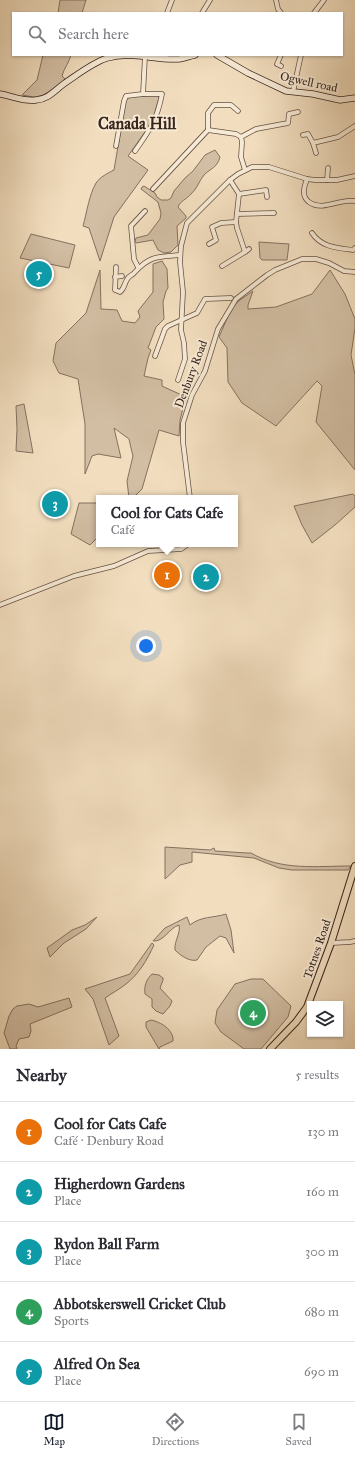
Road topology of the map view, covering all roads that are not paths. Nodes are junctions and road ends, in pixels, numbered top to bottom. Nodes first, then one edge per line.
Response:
1 (172, 0) edge
2 (210, 0) edge
3 (276, 0) edge
4 (324, 0) edge
5 (167, 12) edge
6 (203, 12) edge
7 (280, 12) edge
8 (315, 12) edge
9 (145, 56) edge
10 (191, 56) edge
11 (219, 56) edge
12 (280, 56) edge
13 (301, 56) edge
14 (281, 66) dead end
15 (293, 92) junction
16 (0, 94) edge
17 (143, 94) junction
18 (355, 98) edge
19 (238, 111) dead end
20 (298, 112) dead end
21 (355, 126) edge
22 (208, 130) junction
23 (303, 135) dead end
24 (241, 137) junction
25 (313, 143) junction
26 (116, 146) dead end
27 (135, 151) dead end
28 (316, 153) dead end
29 (328, 168) dead end
30 (245, 170) junction
31 (355, 176) edge
32 (307, 179) junction
33 (230, 180) junction
34 (327, 180) junction
35 (153, 190) dead end
36 (239, 194) junction
37 (267, 197) dead end
38 (355, 201) edge
39 (145, 211) dead end
40 (274, 213) dead end
41 (237, 214) junction
42 (236, 222) junction
43 (312, 233) dead end
44 (209, 244) dead end
45 (355, 248) edge
46 (180, 255) junction
47 (222, 266) dead end
48 (116, 267) dead end
49 (138, 268) junction
50 (355, 272) edge
51 (122, 276) dead end
52 (115, 277) junction
53 (232, 298) dead end
54 (182, 319) junction
55 (155, 356) dead end
56 (178, 380) dead end
57 (190, 495) edge
58 (184, 547) edge
59 (0, 605) edge
60 (355, 866) edge
61 (355, 941) edge
62 (331, 943) junction
63 (270, 1049) edge

1 - 5 street
2 - 6 street
3 - 7 street
4 - 8 street
9 - 10 street
9 - 16 street
9 - 17 street
11 - 15 street, Ogwell road
12 - 14 street
13 - 15 street
15 - 18 street, Ogwell road
17 - 26 street
17 - 27 street
19 - 22 street
20 - 24 street
21 - 25 street
22 - 24 street
22 - 35 street
23 - 25 street
24 - 30 street
25 - 28 street
29 - 34 street
30 - 32 street
30 - 33 street
31 - 34 street
32 - 34 street
32 - 38 street
33 - 36 street
33 - 46 street
36 - 37 street
36 - 41 street
39 - 49 street
40 - 41 street
41 - 42 street
42 - 44 street
42 - 47 street
43 - 45 street
46 - 49 street
46 - 54 street
48 - 52 street
49 - 52 street
50 - 57 street, Denbury Road
51 - 52 street
53 - 54 street
54 - 55 street
54 - 56 street
58 - 59 street
60 - 62 main road, Totnes Road
61 - 62 street
62 - 63 main road, Totnes Road

